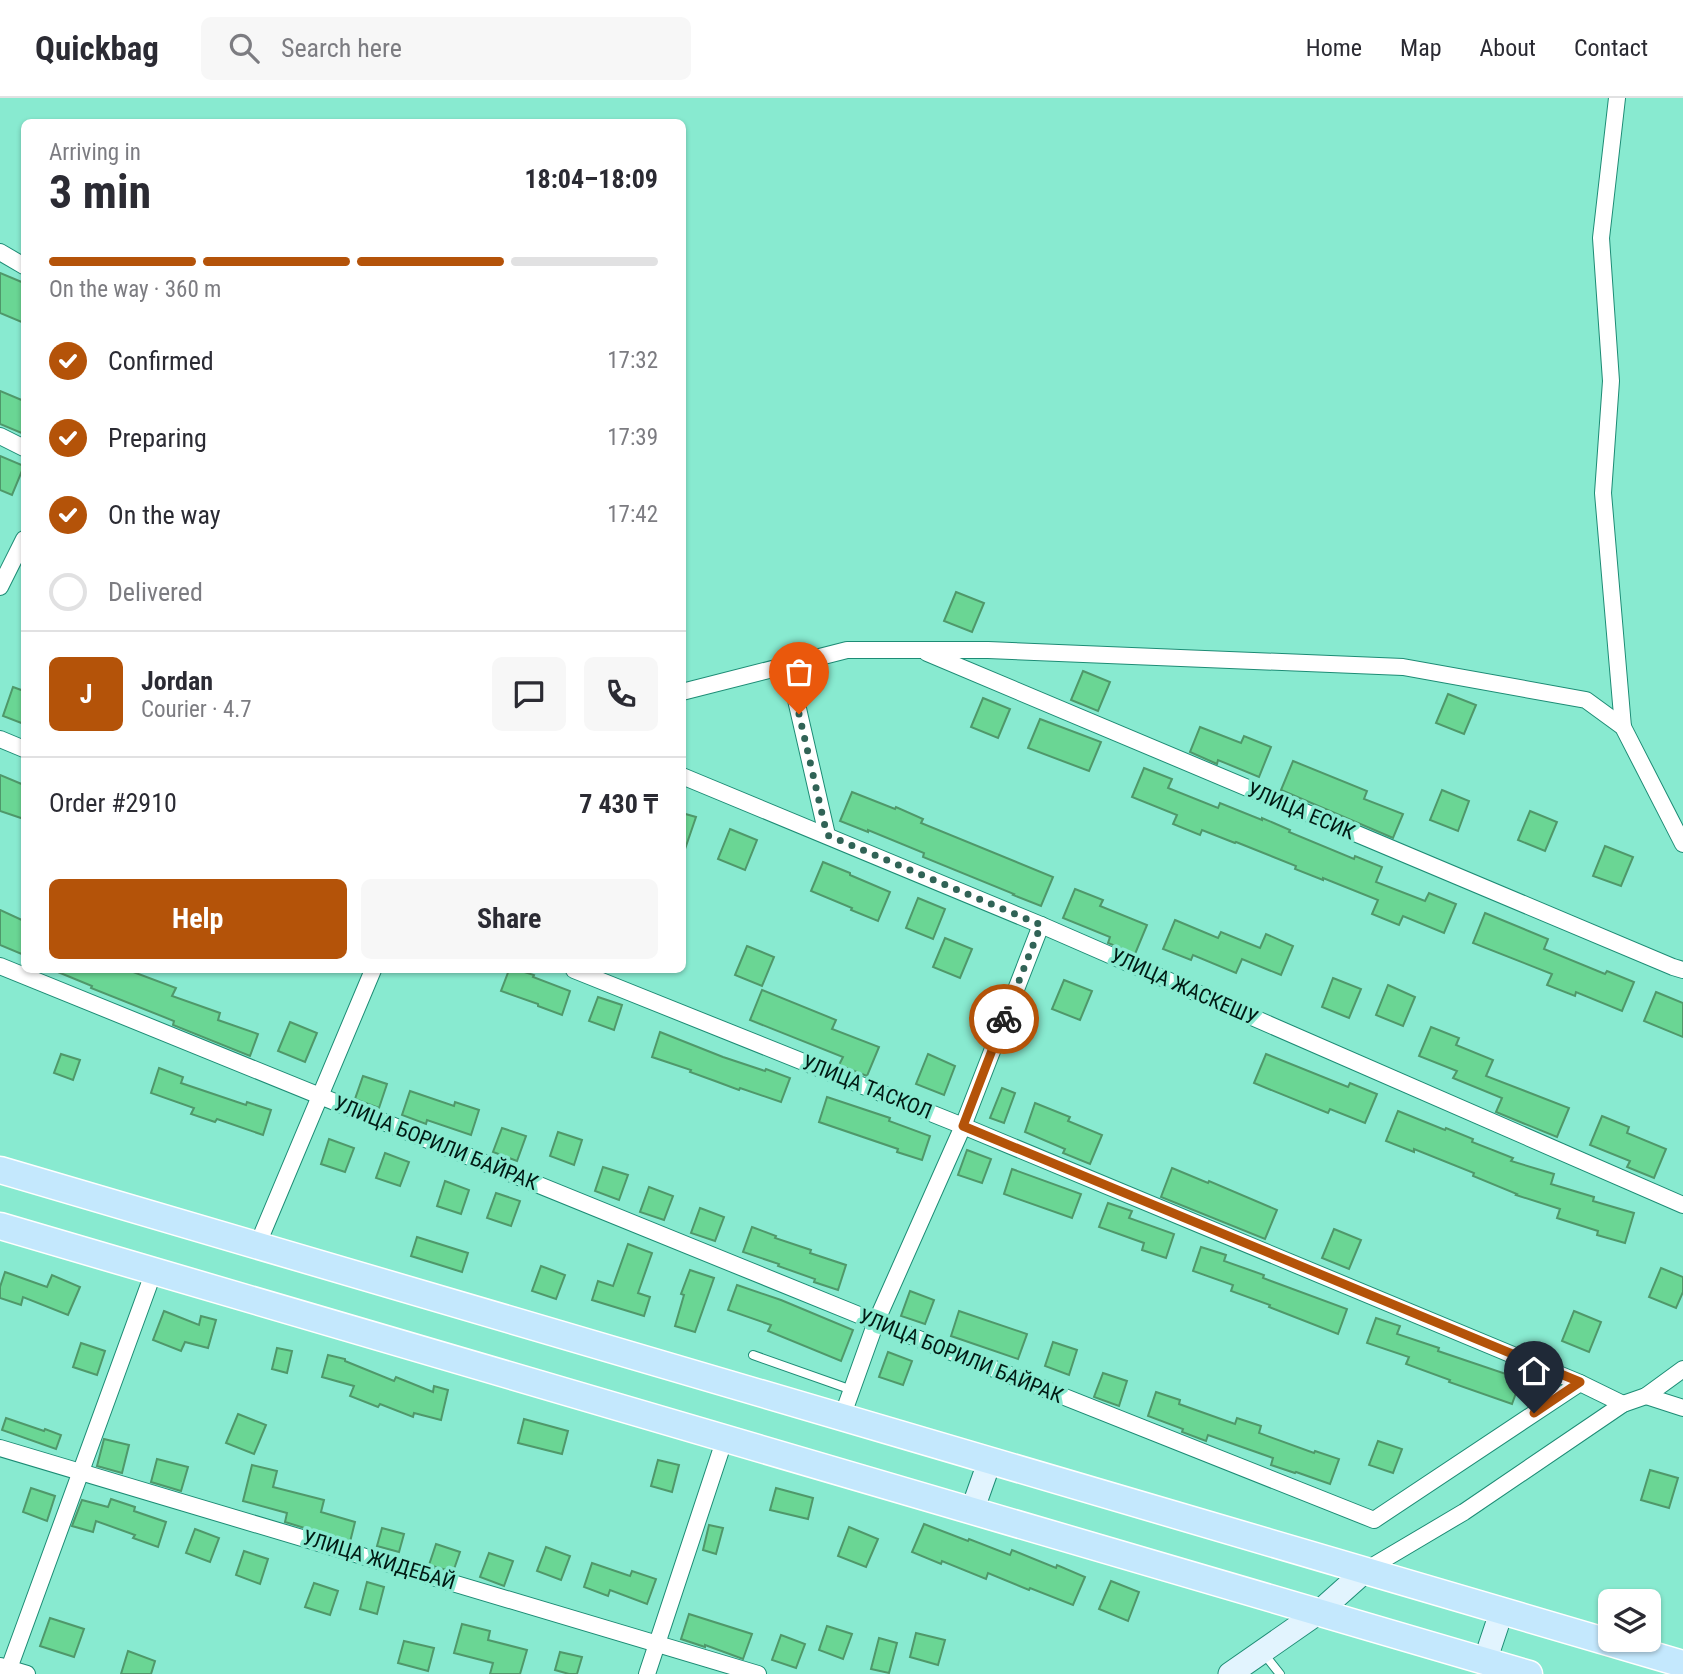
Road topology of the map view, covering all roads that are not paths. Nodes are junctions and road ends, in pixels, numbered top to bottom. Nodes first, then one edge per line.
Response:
1 (1617, 98) edge
2 (0, 252) edge
3 (21, 264) edge
4 (0, 436) edge
5 (21, 446) edge
6 (21, 545) edge
7 (0, 587) edge
8 (920, 650) junction
9 (788, 665) junction
10 (686, 691) edge
11 (1623, 727) junction
12 (0, 739) edge
13 (21, 748) edge
14 (686, 778) edge
15 (827, 835) junction
16 (1683, 844) edge
17 (1041, 925) junction
18 (0, 966) edge
19 (1683, 970) edge
20 (372, 973) edge
21 (581, 973) edge
22 (320, 1096) junction
23 (963, 1126) junction
24 (0, 1170) edge
25 (1683, 1205) edge
26 (0, 1226) edge
27 (257, 1246) junction
28 (154, 1271) junction
29 (876, 1322) junction
30 (753, 1355) dead end
31 (1683, 1368) edge
32 (1580, 1382) junction
33 (852, 1390) junction
34 (1646, 1396) junction
35 (1623, 1404) junction
36 (1683, 1408) edge
37 (842, 1417) junction
38 (726, 1438) junction
39 (0, 1448) edge
40 (990, 1460) junction
41 (81, 1472) junction
42 (972, 1511) junction
43 (1366, 1570) junction
44 (1502, 1610) junction
45 (1319, 1612) junction
46 (657, 1645) junction
47 (1262, 1651) junction
48 (1485, 1661) junction
49 (1683, 1664) edge
50 (5, 1670) edge
51 (27, 1674) edge
52 (647, 1674) edge
53 (758, 1674) edge
54 (1230, 1674) edge
55 (1280, 1674) edge
56 (1529, 1674) edge

1 - 11 street
2 - 3 street
4 - 5 street
6 - 7 street
8 - 9 street
8 - 11 street
8 - 19 street, УЛИЦА ЕСИК
9 - 10 street
9 - 15 street
11 - 16 street
12 - 13 street
14 - 15 street, УЛИЦА ЖАСКЕШУ
15 - 17 street, УЛИЦА ЖАСКЕШУ
17 - 23 street
17 - 25 street, УЛИЦА ЖАСКЕШУ
18 - 22 street, УЛИЦА БОРИЛИ БАЙРАК
20 - 22 street
21 - 23 street, УЛИЦА ТАСКОЛ
22 - 27 street
22 - 29 street, УЛИЦА БОРИЛИ БАЙРАК
23 - 29 street
23 - 32 street, УЛИЦА ТАСКОЛ
24 - 27 main road
26 - 28 main road
27 - 37 main road
28 - 38 main road
28 - 41 street
29 - 32 street, УЛИЦА БОРИЛИ БАЙРАК
29 - 33 street
30 - 33 lane
31 - 34 street
32 - 35 street, УЛИЦА ТАСКОЛ
33 - 37 street
34 - 35 street
34 - 36 street
35 - 43 street
37 - 40 main road
38 - 42 main road
38 - 46 street
39 - 41 street, УЛИЦА ЖИДЕБАЙ
40 - 42 street
40 - 43 main road
41 - 46 street, УЛИЦА ЖИДЕБАЙ
41 - 50 street
42 - 45 main road
43 - 44 main road
43 - 45 street
44 - 48 street
44 - 49 main road
45 - 47 street
45 - 48 main road
46 - 52 street
46 - 53 street, УЛИЦА ЖИДЕБАЙ
47 - 54 street
47 - 55 lane
48 - 56 main road
50 - 51 street

